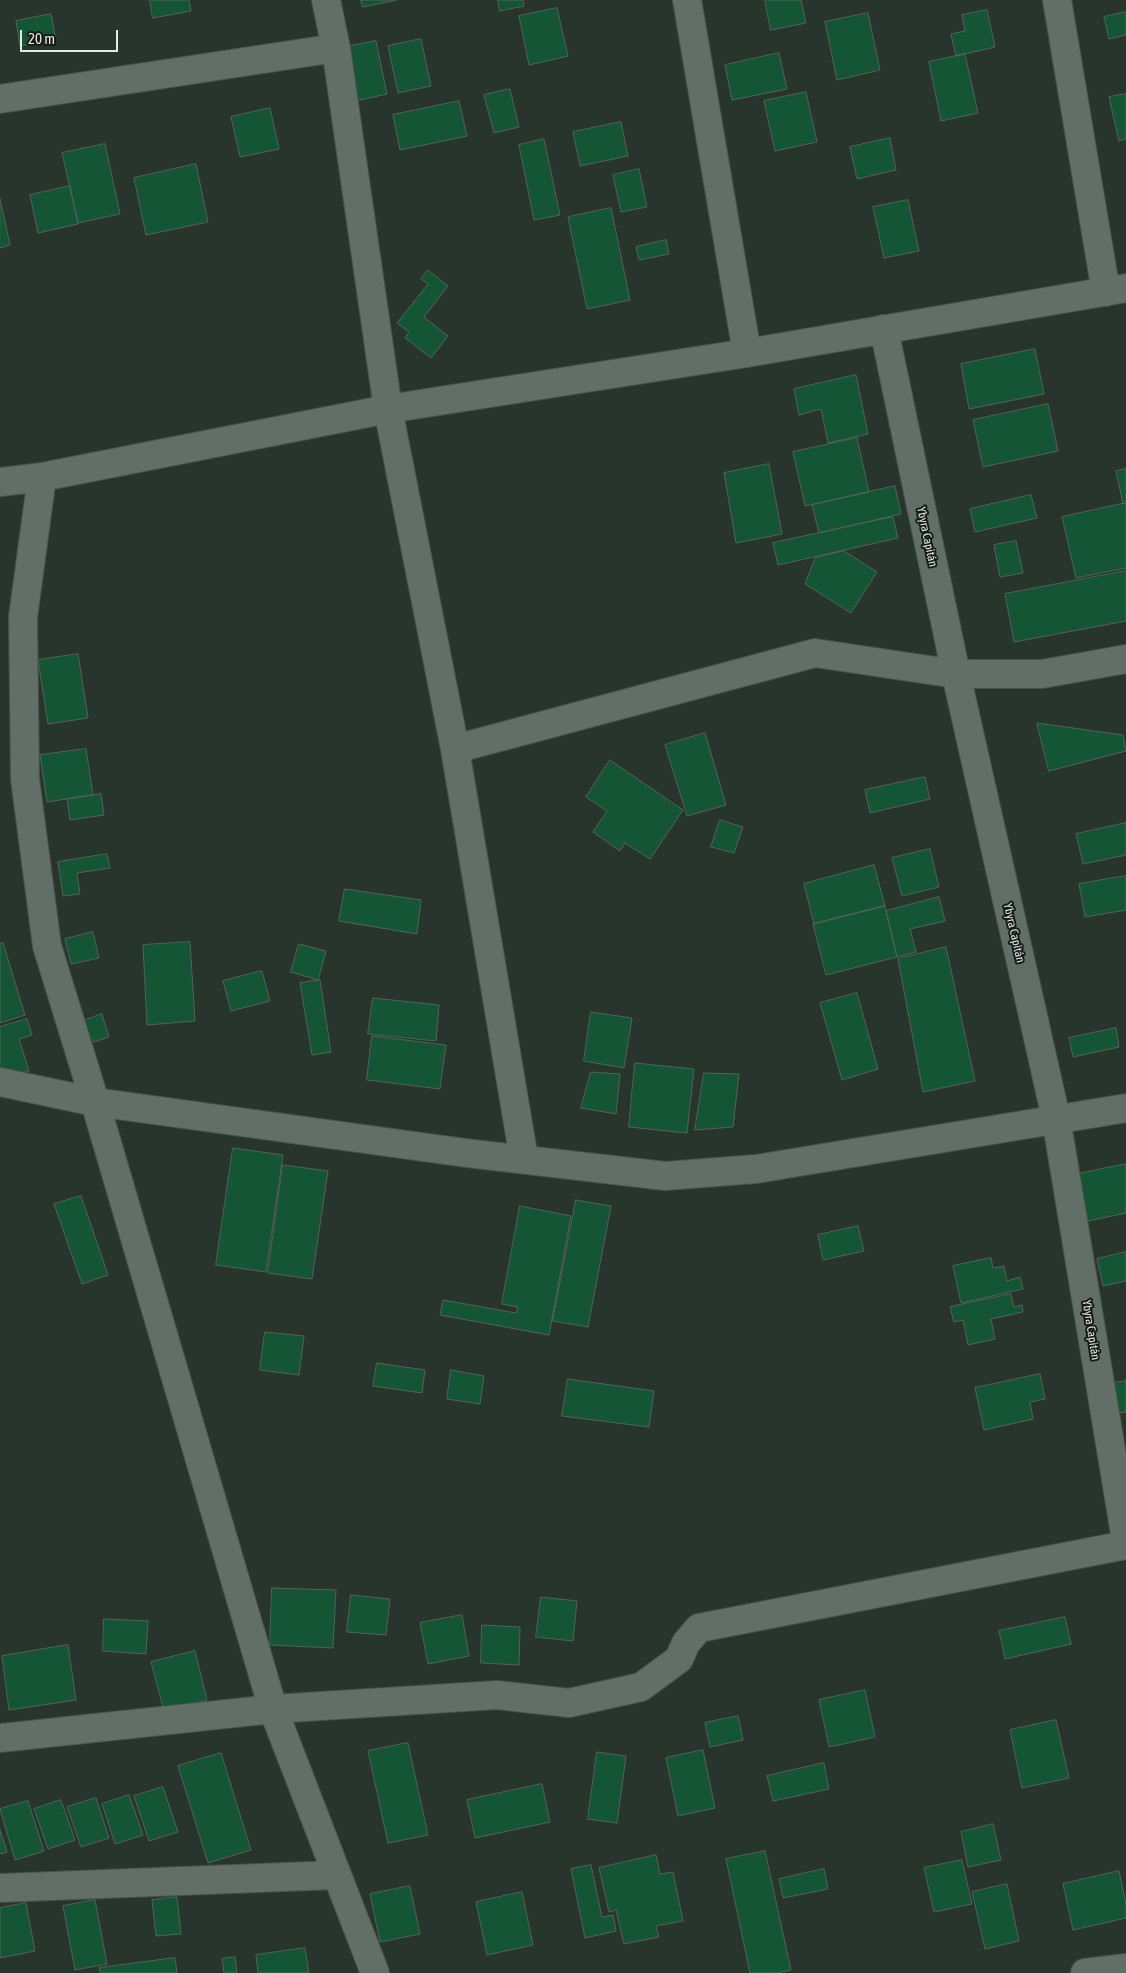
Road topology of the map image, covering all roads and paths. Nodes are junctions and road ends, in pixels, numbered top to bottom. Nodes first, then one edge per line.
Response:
1 (326, 0) edge
2 (688, 0) edge
3 (1057, 0) edge
4 (336, 48) junction
5 (0, 99) edge
6 (1116, 290) edge
7 (884, 329) junction
8 (747, 353) junction
9 (388, 409) junction
10 (42, 477) junction
11 (0, 482) edge
12 (1126, 659) edge
13 (956, 674) junction
14 (455, 749) junction
15 (0, 1082) edge
16 (95, 1102) junction
17 (1126, 1108) edge
18 (1056, 1118) junction
19 (524, 1159) junction
20 (1126, 1540) edge
21 (1126, 1545) edge
22 (272, 1709) junction
23 (0, 1738) edge
24 (336, 1875) junction
25 (0, 1888) edge
26 (1126, 1968) edge
27 (375, 1973) edge
28 (1085, 1973) edge

1 - 4 street
2 - 8 street
3 - 6 street
4 - 5 street
4 - 9 street
6 - 7 street
7 - 8 street
7 - 13 street, Ybyra Capitán
8 - 9 street
9 - 10 street
9 - 14 street
10 - 11 street
10 - 16 street
12 - 13 street
13 - 14 street
13 - 18 street, Ybyra Capitán
14 - 19 street
15 - 16 street
16 - 19 street
16 - 22 street
17 - 18 street
18 - 19 street
18 - 20 street, Ybyra Capitán
21 - 22 street
22 - 23 street
22 - 24 street
24 - 25 street
24 - 27 street
26 - 28 street

